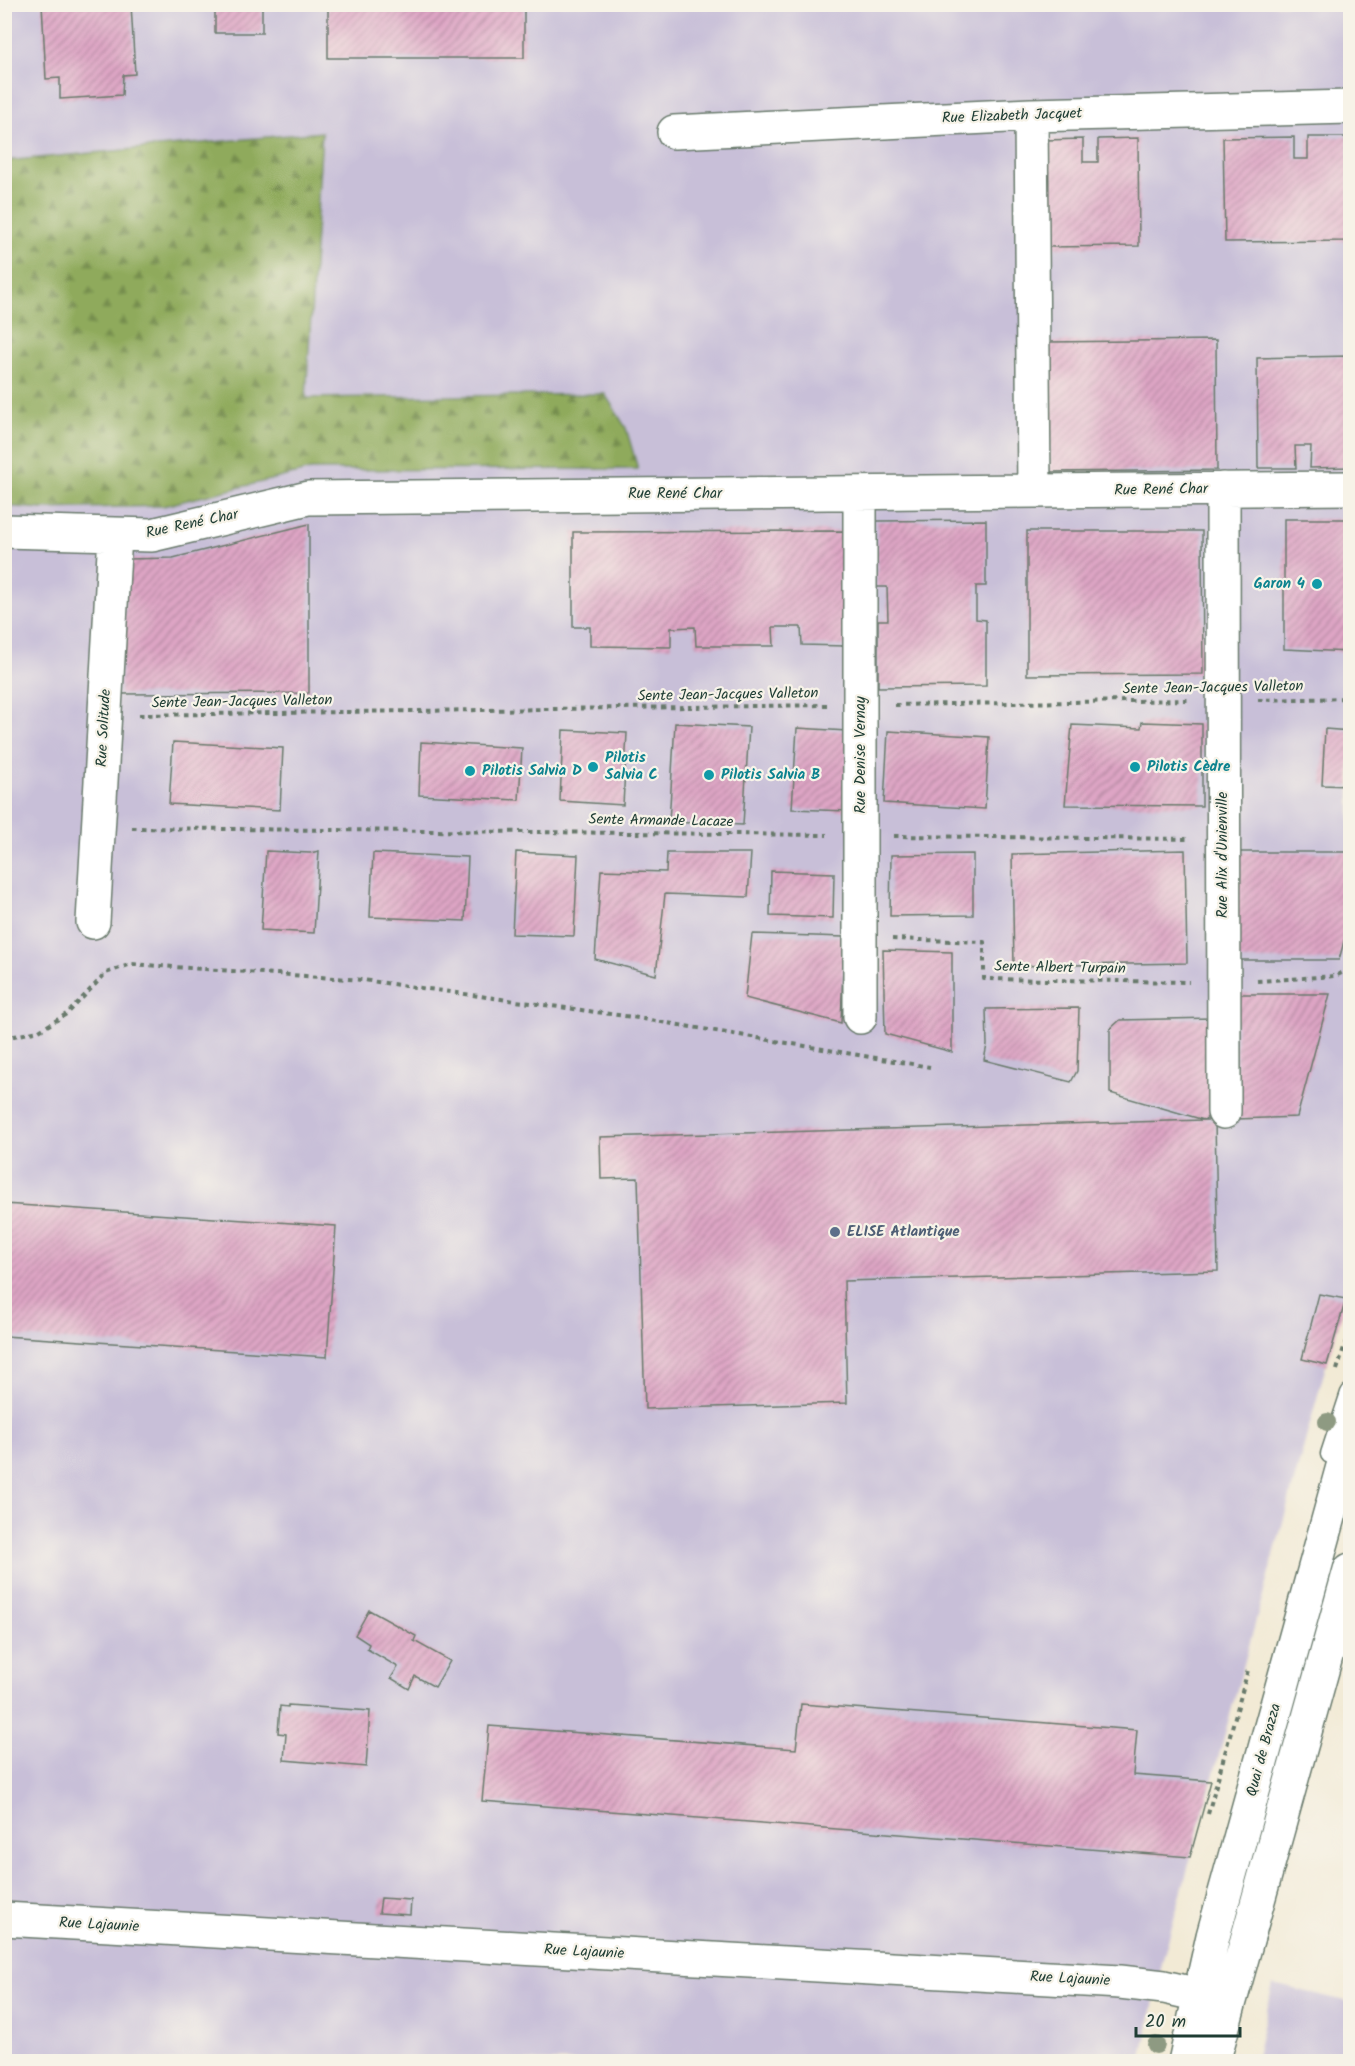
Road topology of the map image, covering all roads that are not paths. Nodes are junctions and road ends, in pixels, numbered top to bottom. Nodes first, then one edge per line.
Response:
1 (1350, 107) edge
2 (1031, 115) junction
3 (674, 132) dead end
4 (1350, 488) edge
5 (1223, 489) junction
6 (1034, 491) junction
7 (860, 493) junction
8 (4, 531) edge
9 (115, 535) junction
10 (93, 922) dead end
11 (860, 1017) dead end
12 (1224, 1112) dead end
13 (1350, 1394) edge
14 (1350, 1441) edge
15 (1350, 1570) edge
16 (4, 1919) edge
17 (1183, 1991) junction
18 (1231, 2002) junction
19 (1169, 2061) edge
20 (1185, 2061) edge
21 (1213, 2061) edge
22 (1222, 2061) edge

1 - 2 street, Rue Elizabeth Jacquet
2 - 3 street, Rue Elizabeth Jacquet
2 - 6 street
4 - 5 street, Rue René Char
5 - 6 street, Rue René Char
5 - 12 street, Rue Alix d'Unienville
6 - 7 street, Rue René Char
7 - 9 street, Rue René Char
7 - 11 street, Rue Denise Vernay
8 - 9 street, Rue René Char
9 - 10 street, Rue Solitude
13 - 17 lane
14 - 17 street, Quai de Brazza
15 - 18 street
16 - 17 street, Rue Lajaunie
17 - 18 street, Rue Lajaunie
17 - 19 lane
17 - 20 street, Quai de Brazza
18 - 21 street
18 - 22 lane

